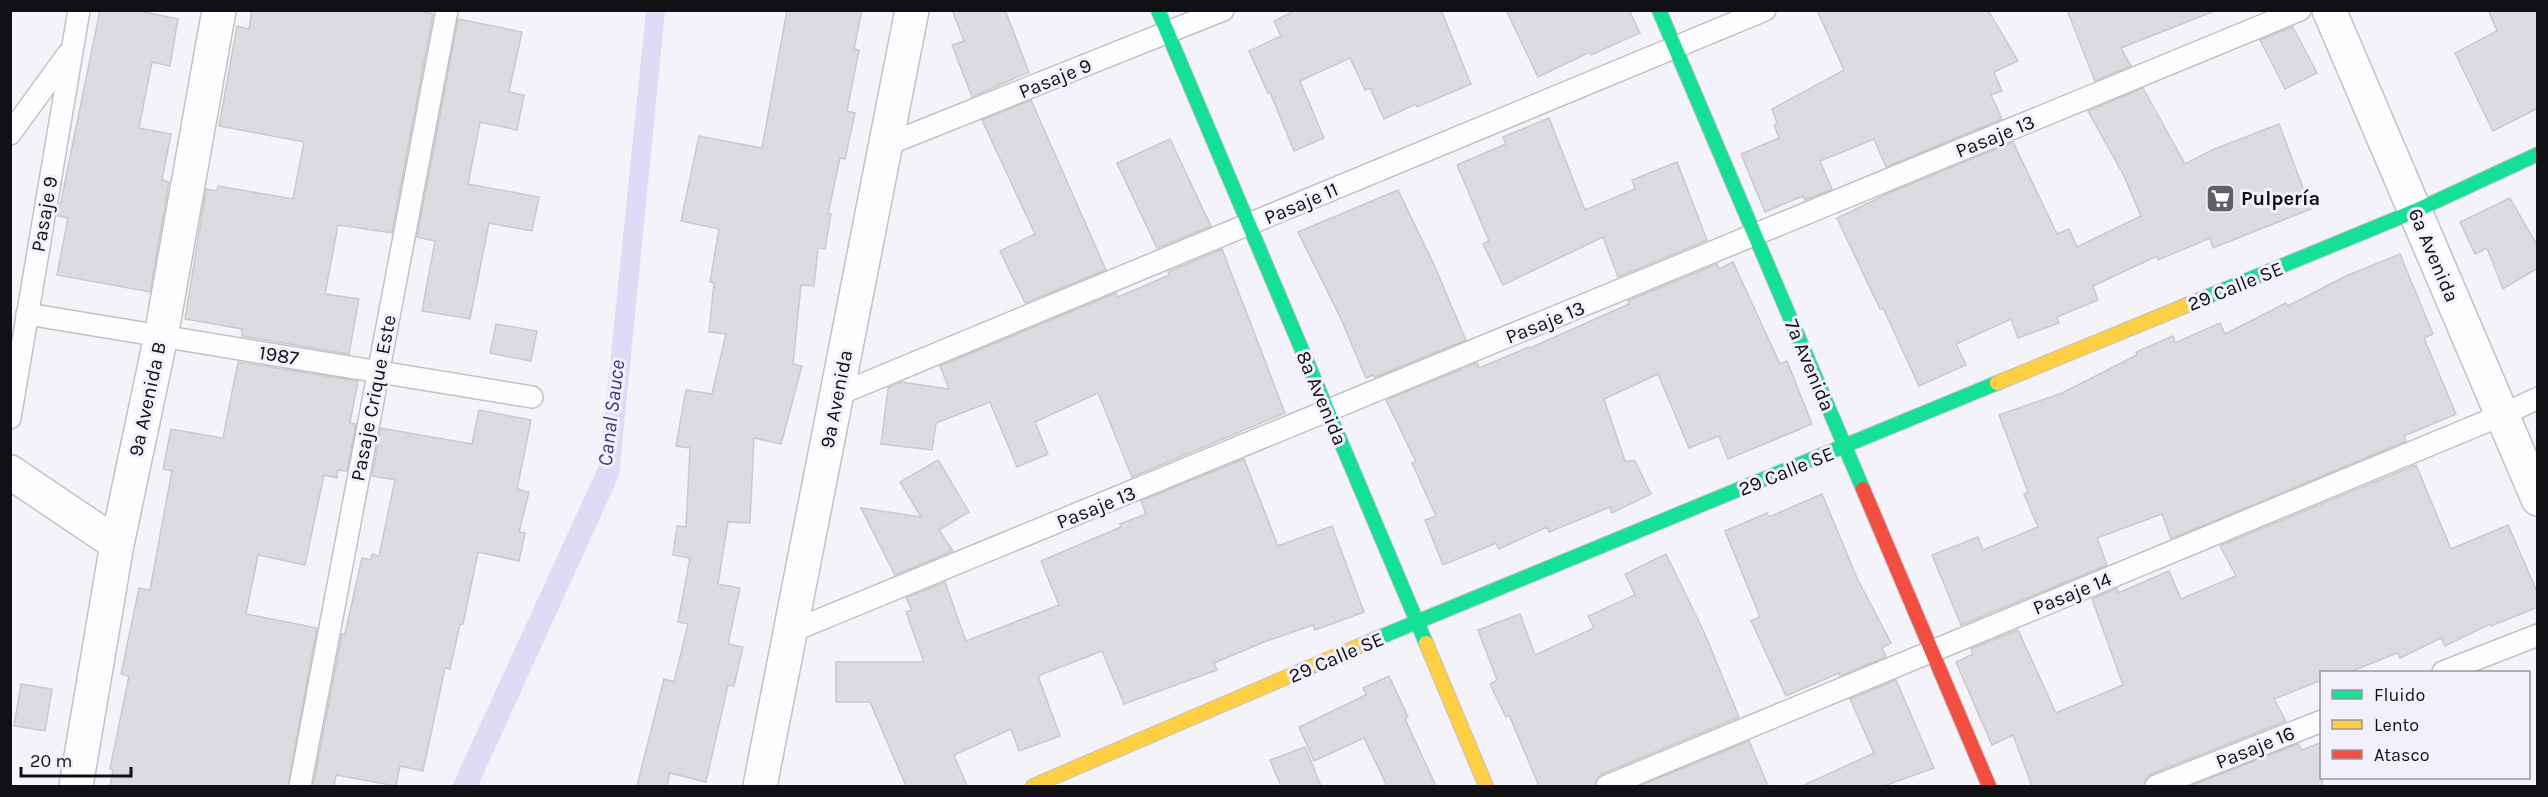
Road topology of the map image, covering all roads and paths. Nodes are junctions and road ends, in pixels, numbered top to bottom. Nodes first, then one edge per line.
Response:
1 (79, 10) edge
2 (219, 10) edge
3 (447, 10) edge
4 (912, 10) edge
5 (1158, 10) edge
6 (1223, 10) edge
7 (1659, 10) edge
8 (1765, 10) edge
9 (2300, 10) edge
10 (2330, 10) edge
11 (1168, 33) junction
12 (1675, 48) junction
13 (72, 49) junction
14 (10, 134) edge
15 (886, 145) junction
16 (2538, 154) edge
17 (2415, 211) junction
18 (1249, 225) junction
19 (1755, 235) junction
20 (27, 314) junction
21 (161, 336) junction
22 (378, 371) junction
23 (837, 395) junction
24 (532, 397) dead end
25 (2538, 398) edge
26 (1328, 411) junction
27 (2502, 415) junction
28 (10, 418) edge
29 (1845, 447) junction
30 (14, 483) edge
31 (2538, 499) edge
32 (117, 544) junction
33 (1416, 622) junction
34 (790, 632) junction
35 (2538, 635) edge
36 (1931, 651) junction
37 (2446, 671) edge
38 (2320, 722) edge
39 (76, 786) edge
40 (300, 786) edge
41 (760, 786) edge
42 (1033, 786) edge
43 (1486, 786) edge
44 (1607, 786) edge
45 (1989, 786) edge
46 (2156, 786) edge

1 - 13 lane, Pasaje 9
2 - 21 street, 9a Avenida B
3 - 22 lane, Pasaje Crique Este
4 - 15 street, 9a Avenida
5 - 11 street, 8a Avenida
6 - 11 lane, Pasaje 9
7 - 12 street, 7a Avenida
8 - 12 lane, Pasaje 11
9 - 19 lane, Pasaje 13
10 - 17 street, 6a Avenida
11 - 15 lane, Pasaje 9
11 - 18 street, 8a Avenida
12 - 18 lane, Pasaje 11
12 - 19 street, 7a Avenida
13 - 14 lane
13 - 20 lane, Pasaje 9
15 - 23 street, 9a Avenida
16 - 17 street, 29 Calle SE
17 - 27 street, 6a Avenida
17 - 29 street, 29 Calle SE
18 - 23 lane, Pasaje 11
18 - 26 street, 8a Avenida
19 - 26 lane, Pasaje 13
19 - 29 street, 7a Avenida
20 - 21 lane, 1987
20 - 28 lane, Pasaje 9
21 - 22 lane, 1987
21 - 32 street, 9a Avenida B
22 - 24 lane, 1987
22 - 40 lane, Pasaje Crique Este
23 - 34 street, 9a Avenida
25 - 27 lane, Pasaje 14
26 - 33 street, 8a Avenida
26 - 34 lane, Pasaje 13
27 - 31 street, 6a Avenida
27 - 36 lane, Pasaje 14
29 - 33 street, 29 Calle SE
29 - 36 street, 7a Avenida
30 - 32 street
32 - 39 street, 9a Avenida B
33 - 42 street, 29 Calle SE
33 - 43 street, 8a Avenida
34 - 41 street, 9a Avenida
35 - 37 lane
36 - 44 lane, Pasaje 14
36 - 45 street, 7a Avenida
38 - 46 lane, Pasaje 16

